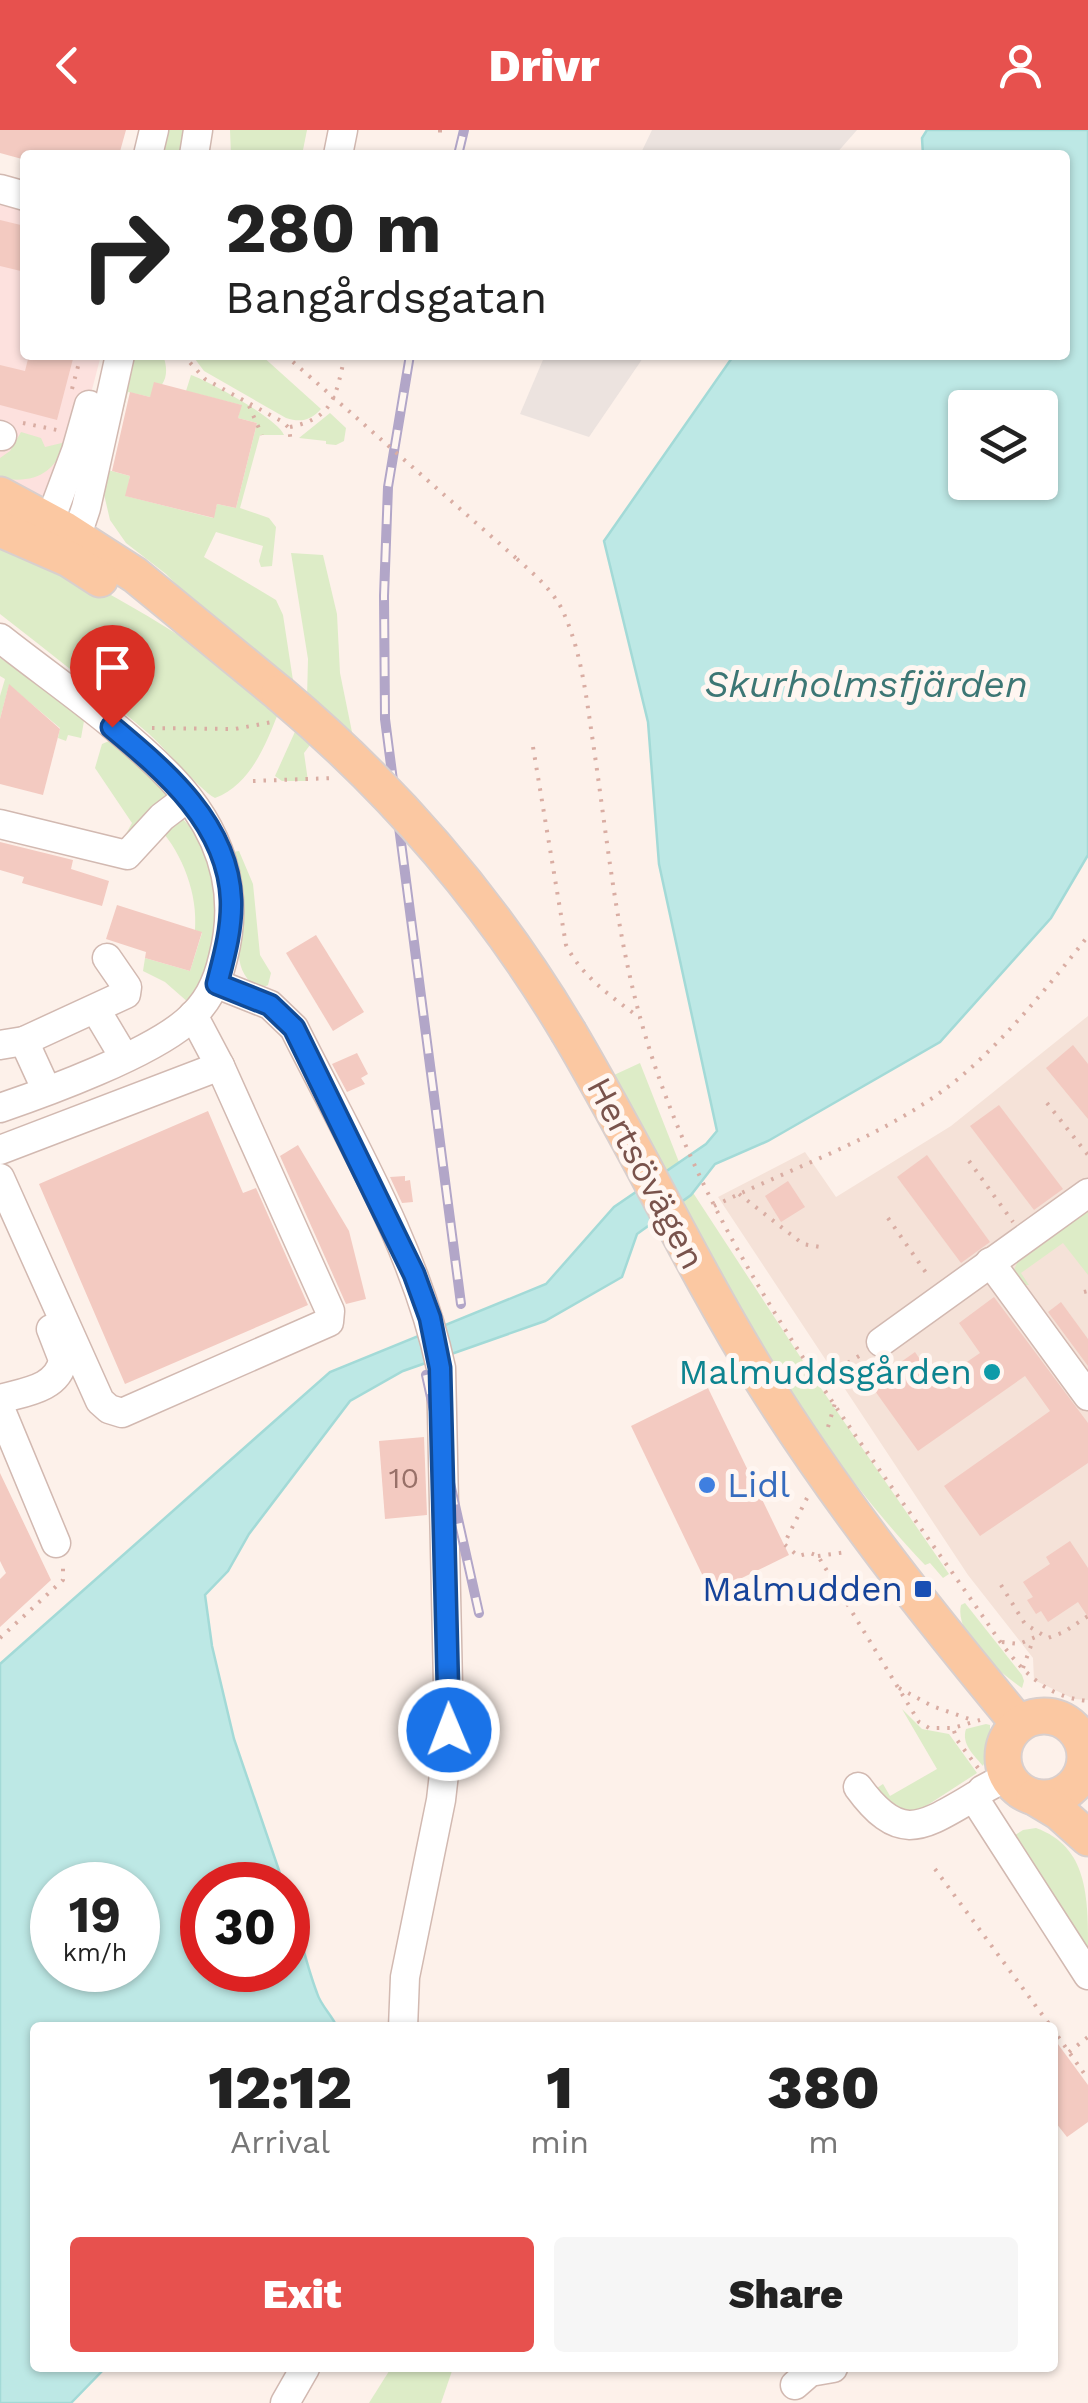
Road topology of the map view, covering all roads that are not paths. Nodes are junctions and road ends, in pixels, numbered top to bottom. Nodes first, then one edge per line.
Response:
1 (100, 360) edge
2 (118, 360) edge
3 (0, 495) edge
4 (0, 529) edge
5 (60, 541) junction
6 (0, 638) edge
7 (187, 798) junction
8 (0, 824) edge
9 (106, 958) dead end
10 (217, 984) junction
11 (96, 1010) junction
12 (193, 1015) junction
13 (12, 1043) edge
14 (124, 1057) junction
15 (220, 1066) junction
16 (58, 1084) junction
17 (0, 1108) edge
18 (87, 1116) junction
19 (0, 1150) edge
20 (0, 1178) edge
21 (1088, 1192) edge
22 (0, 1219) edge
23 (990, 1262) junction
24 (880, 1342) road end
25 (1088, 1396) edge
26 (0, 1399) edge
27 (0, 1408) edge
28 (56, 1544) road end
29 (1001, 1718) junction
30 (1086, 1754) edge
31 (858, 1787) dead end
32 (1002, 1788) junction
33 (1088, 1838) edge
34 (1088, 1975) edge
35 (403, 2022) edge
36 (303, 2372) edge
37 (285, 2403) edge

1 - 5 street
2 - 5 street
3 - 5 main road
4 - 5 main road
5 - 29 main road, Hertsövägen, bridge
6 - 7 street
7 - 8 street
7 - 10 street
9 - 11 street
10 - 12 street
10 - 35 street
11 - 13 street
11 - 14 street
12 - 14 street
12 - 15 street
13 - 16 street
14 - 16 street
15 - 18 street
15 - 20 street
16 - 17 street
16 - 18 street
18 - 19 street
21 - 23 street
22 - 26 street
23 - 24 street
23 - 25 street
27 - 28 street
29 - 30 main road
29 - 32 main road
30 - 32 main road
31 - 32 street
32 - 33 main road
32 - 34 street
36 - 37 street

